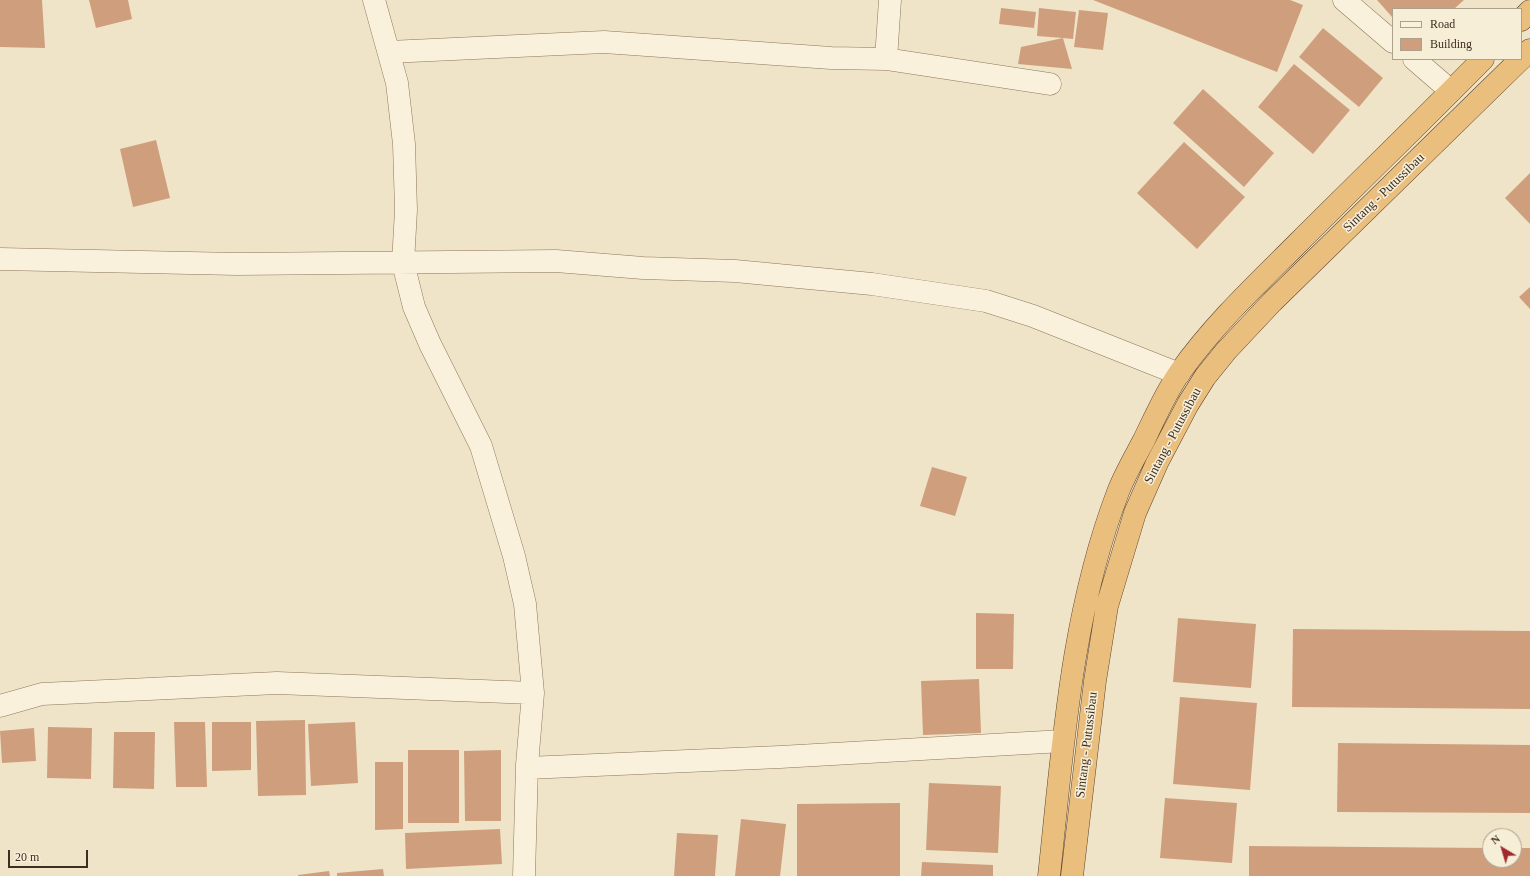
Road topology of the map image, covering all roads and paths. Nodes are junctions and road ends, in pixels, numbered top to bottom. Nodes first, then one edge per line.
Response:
1 (374, 0) edge
2 (890, 0) edge
3 (1344, 0) edge
4 (1530, 11) edge
5 (1522, 19) edge
6 (1392, 41) edge
7 (1530, 50) edge
8 (389, 52) junction
9 (1522, 58) edge
10 (886, 59) junction
11 (1415, 60) edge
12 (1482, 60) edge
13 (1520, 60) edge
14 (1050, 84) dead end
15 (1452, 91) junction
16 (0, 259) edge
17 (403, 263) junction
18 (1179, 374) junction
19 (533, 693) junction
20 (0, 706) edge
21 (1063, 741) junction
22 (527, 768) junction
23 (524, 876) edge
24 (1049, 876) edge
25 (1072, 876) edge

1 - 8 street
2 - 10 street
3 - 6 street
4 - 5 highway
7 - 9 highway, Sintang - Putussibau
8 - 10 street
8 - 17 street
10 - 14 street
11 - 15 street
12 - 15 highway, Sintang - Putussibau
13 - 25 highway, Sintang - Putussibau
15 - 18 highway, Sintang - Putussibau
16 - 17 street
17 - 18 street
17 - 19 street
18 - 21 highway, Sintang - Putussibau
19 - 20 street
19 - 22 street
21 - 22 street
21 - 24 highway, Sintang - Putussibau
22 - 23 street

